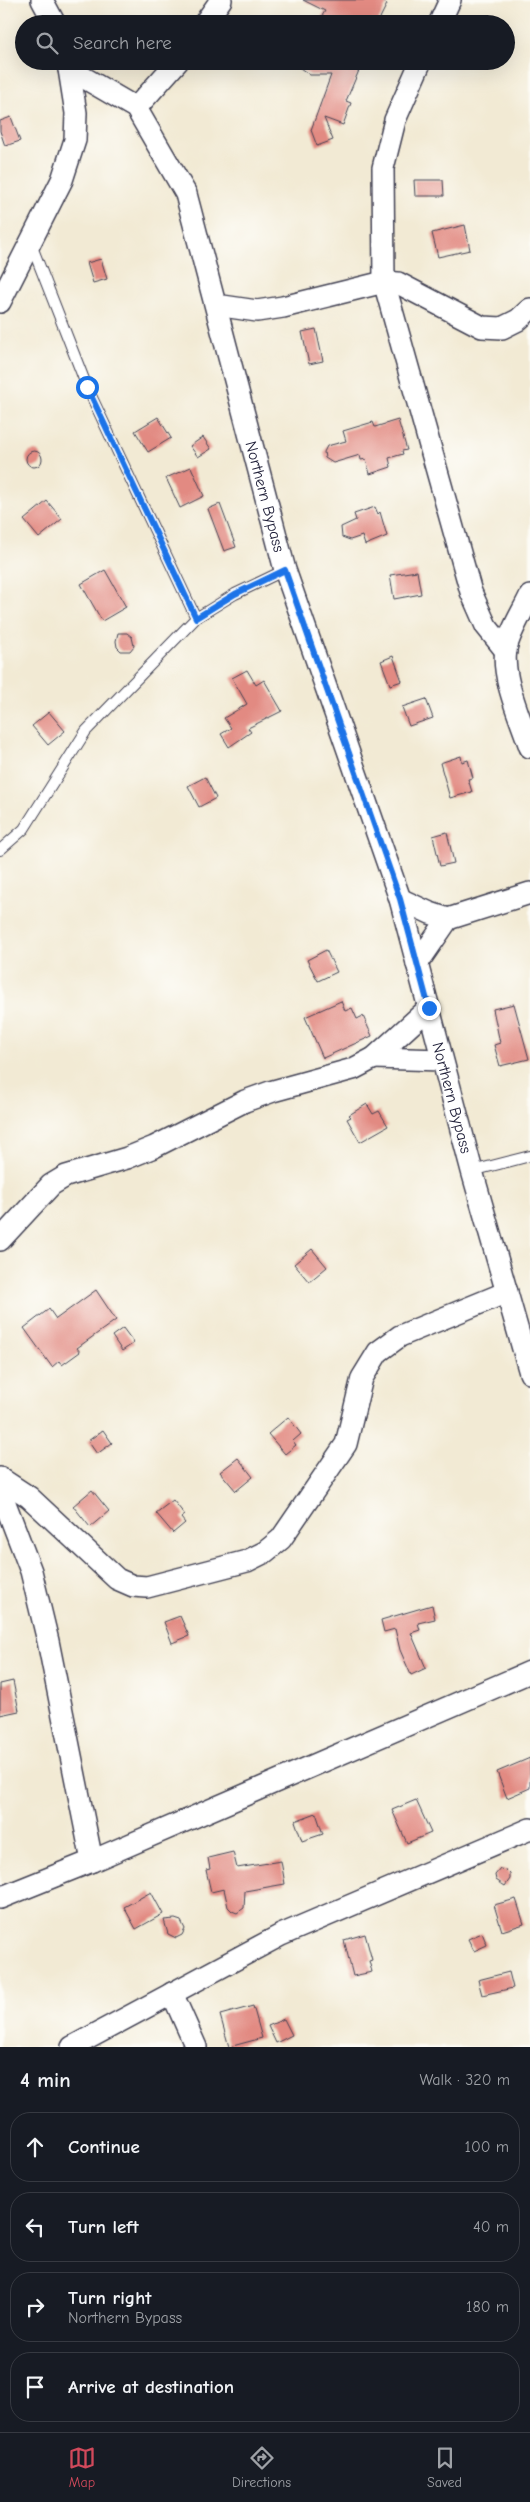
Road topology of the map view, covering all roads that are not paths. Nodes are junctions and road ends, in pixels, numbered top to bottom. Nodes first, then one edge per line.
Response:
1 (42, 0) edge
2 (221, 0) edge
3 (450, 0) edge
4 (50, 15) edge
5 (210, 15) edge
6 (443, 15) edge
7 (69, 70) edge
8 (76, 70) edge
9 (170, 70) edge
10 (418, 70) edge
11 (136, 108) junction
12 (30, 241) junction
13 (384, 282) junction
14 (0, 302) edge
15 (216, 305) junction
16 (530, 309) edge
17 (285, 570) junction
18 (530, 596) edge
19 (196, 618) junction
20 (506, 650) junction
21 (530, 747) edge
22 (0, 850) edge
23 (530, 893) edge
24 (400, 899) junction
25 (448, 919) junction
26 (417, 964) junction
27 (429, 1008) junction
28 (374, 1058) junction
29 (442, 1060) junction
30 (530, 1156) edge
31 (472, 1171) junction
32 (0, 1240) edge
33 (507, 1292) junction
34 (530, 1373) edge
35 (0, 1478) edge
36 (0, 1490) edge
37 (530, 1672) edge
38 (530, 1830) edge
39 (92, 1861) junction
40 (0, 1898) edge
41 (172, 1993) junction
42 (72, 2047) edge
43 (196, 2047) edge

1 - 4 street
2 - 5 street
3 - 6 street
7 - 12 street
8 - 11 street, Northern Bypass
9 - 11 street
10 - 13 street
11 - 15 street, Northern Bypass
12 - 14 street
12 - 19 lane
13 - 15 street
13 - 16 street
13 - 20 street
15 - 17 street, Northern Bypass
17 - 19 lane
17 - 24 street, Northern Bypass
18 - 20 street
19 - 22 lane
20 - 21 street
23 - 25 street
24 - 25 street
24 - 26 street, Northern Bypass
25 - 26 street
26 - 27 street, Northern Bypass
27 - 28 street
27 - 29 street, Northern Bypass
28 - 29 street
28 - 32 street
29 - 31 street, Northern Bypass
30 - 31 lane
31 - 33 street, Northern Bypass
33 - 34 street, Northern Bypass
33 - 35 street
36 - 39 street
37 - 39 street
38 - 41 street
39 - 40 street
41 - 42 street
41 - 43 street

